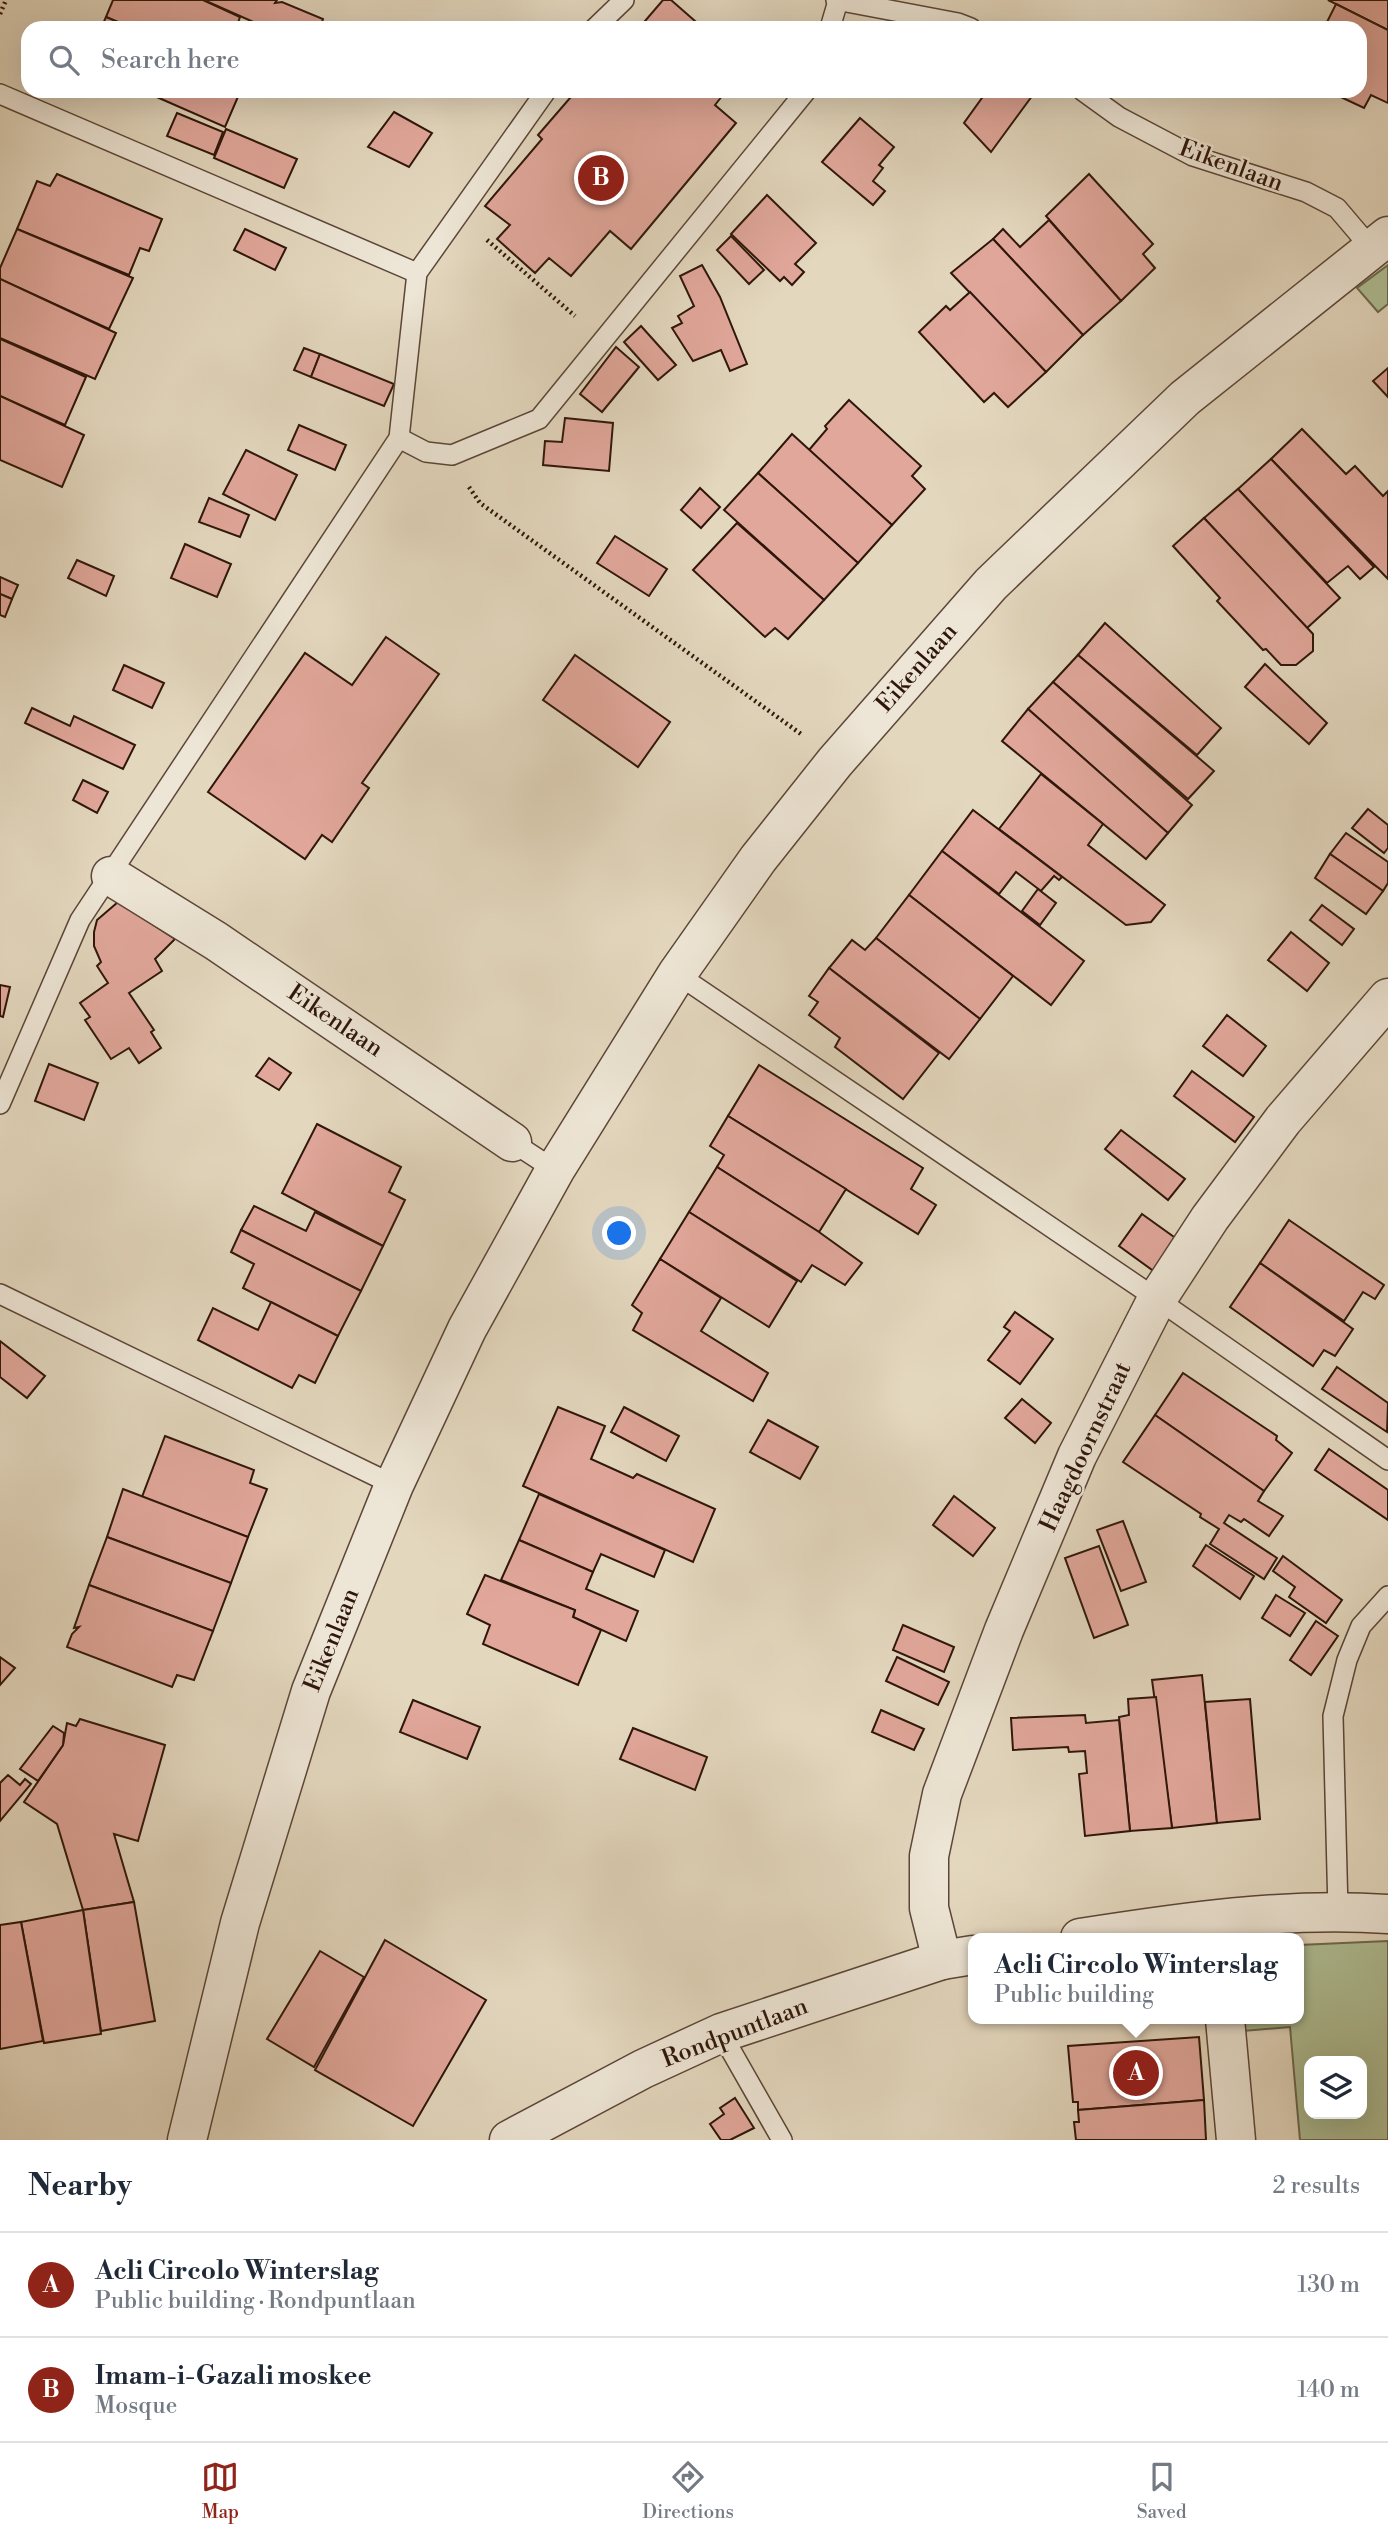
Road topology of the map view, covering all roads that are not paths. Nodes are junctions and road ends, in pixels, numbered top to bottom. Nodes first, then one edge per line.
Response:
1 (624, 0) edge
2 (837, 0) edge
3 (602, 21) edge
4 (832, 21) edge
5 (947, 21) edge
6 (0, 94) edge
7 (541, 98) edge
8 (800, 98) edge
9 (1093, 98) edge
10 (1379, 242) edge
11 (417, 273) junction
12 (399, 438) junction
13 (111, 876) junction
14 (677, 974) junction
15 (1388, 998) edge
16 (0, 1104) edge
17 (512, 1142) joint
18 (555, 1170) junction
19 (0, 1294) edge
20 (1157, 1299) junction
21 (1388, 1460) edge
22 (394, 1486) junction
23 (1388, 1596) edge
24 (1338, 1911) junction
25 (1388, 1914) edge
26 (1210, 1928) edge
27 (1145, 1933) edge
28 (958, 1958) edge
29 (1225, 2024) edge
30 (720, 2033) junction
31 (187, 2140) edge
32 (509, 2140) edge
33 (782, 2140) edge
34 (1237, 2140) edge

1 - 3 lane
2 - 4 lane
2 - 5 lane
6 - 11 lane
7 - 11 lane
8 - 12 lane
9 - 10 lane, Eikenlaan
10 - 14 street, Eikenlaan
11 - 12 lane
12 - 13 lane
13 - 16 lane
13 - 17 street, Eikenlaan
14 - 18 street, Eikenlaan
14 - 20 lane
15 - 20 street, Haagdoornstraat
17 - 18 lane, Eikenlaan
18 - 22 street, Eikenlaan
19 - 22 lane
20 - 21 lane
20 - 28 street, Haagdoornstraat
22 - 31 street, Eikenlaan
23 - 24 lane
24 - 25 street
24 - 26 street
26 - 27 street
28 - 30 street, Rondpuntlaan
29 - 34 street
30 - 32 street, Rondpuntlaan
30 - 33 lane

